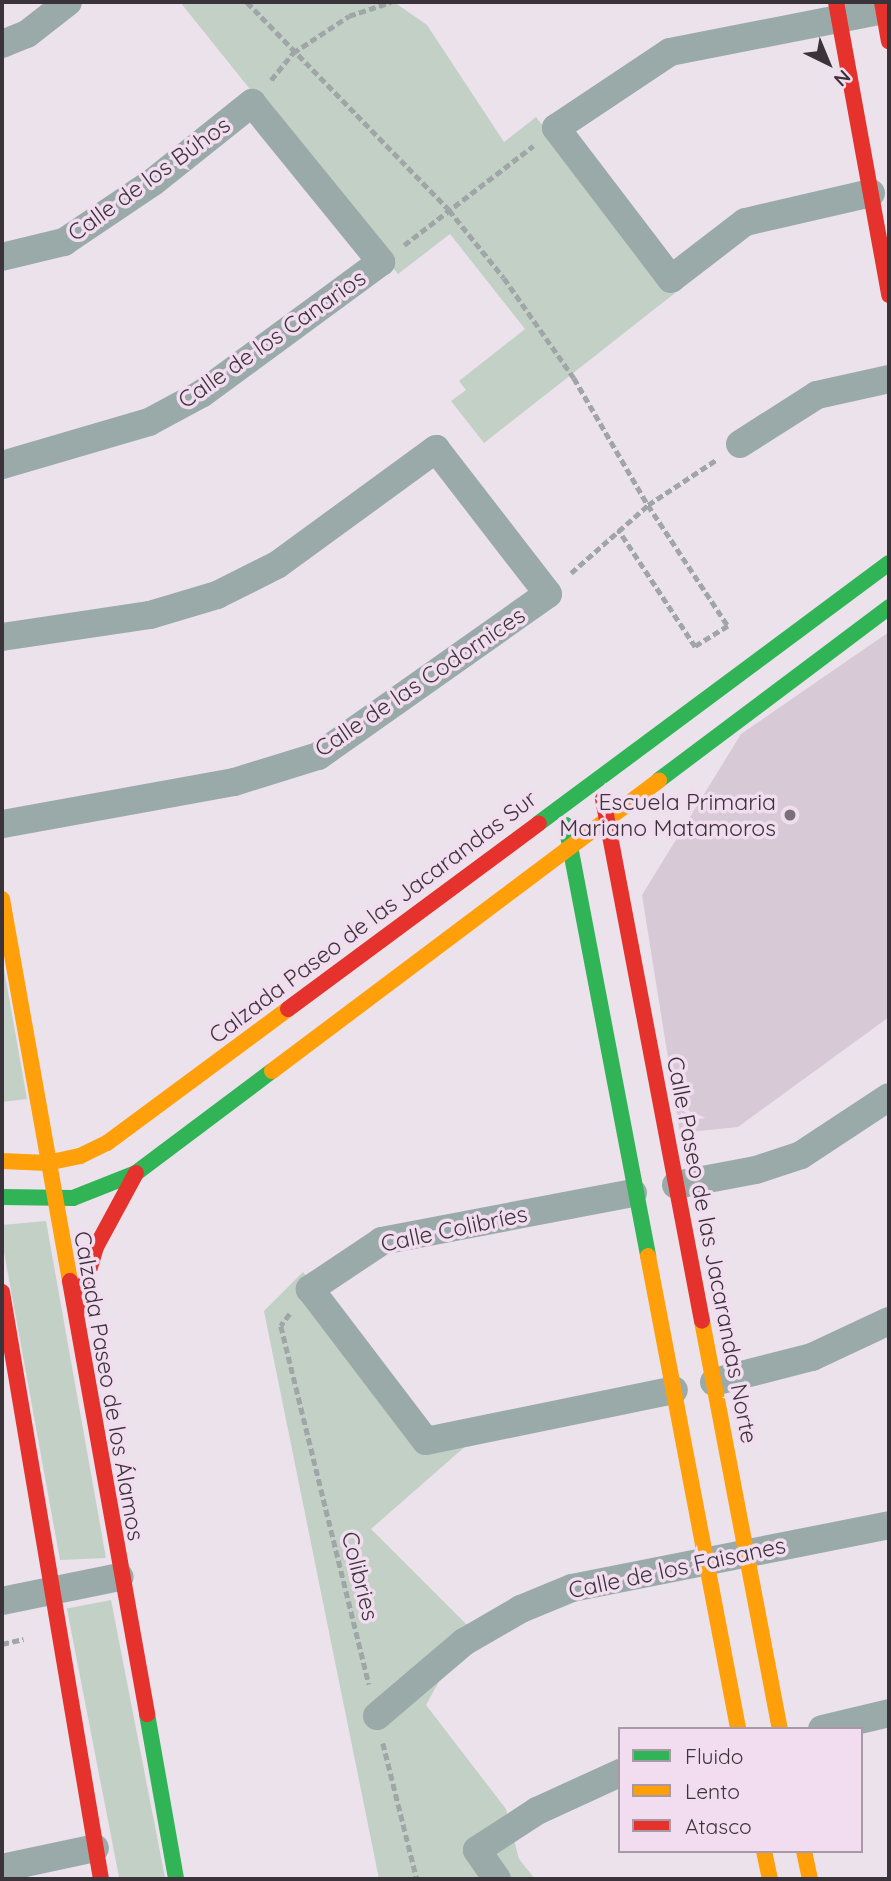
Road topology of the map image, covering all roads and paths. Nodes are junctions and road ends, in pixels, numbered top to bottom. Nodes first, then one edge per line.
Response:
1 (68, 2) edge
2 (247, 2) edge
3 (391, 2) edge
4 (883, 6) edge
5 (837, 9) edge
6 (889, 41) edge
7 (2, 44) edge
8 (293, 53) junction
9 (252, 103) junction
10 (556, 128) junction
11 (871, 193) junction
12 (449, 210) junction
13 (2, 257) edge
14 (381, 262) junction
15 (889, 295) edge
16 (889, 379) edge
17 (740, 444) joint
18 (2, 465) edge
19 (648, 505) junction
20 (618, 530) junction
21 (889, 563) edge
22 (548, 594) junction
23 (889, 607) edge
24 (2, 637) edge
25 (598, 779) junction
26 (561, 806) junction
27 (608, 820) junction
28 (2, 824) edge
29 (571, 846) junction
30 (2, 900) edge
31 (889, 1097) edge
32 (2, 1161) edge
33 (47, 1163) junction
34 (136, 1173) junction
35 (676, 1185) junction
36 (632, 1193) junction
37 (2, 1197) edge
38 (53, 1200) junction
39 (310, 1289) junction
40 (2, 1292) edge
41 (889, 1321) edge
42 (74, 1327) junction
43 (714, 1382) junction
44 (674, 1390) junction
45 (10, 1391) edge
46 (889, 1525) edge
47 (745, 1553) junction
48 (706, 1562) junction
49 (120, 1577) junction
50 (51, 1588) junction
51 (2, 1601) edge
52 (889, 1713) edge
53 (377, 1716) junction
54 (738, 1727) edge
55 (780, 1727) edge
56 (830, 1727) edge
57 (618, 1774) edge
58 (95, 1848) junction
59 (764, 1853) edge
60 (804, 1853) edge
61 (2, 1868) edge
62 (101, 1879) edge
63 (176, 1879) edge
64 (417, 1879) edge
65 (497, 1879) edge
66 (770, 1879) edge
67 (810, 1879) edge

1 - 7 street
2 - 8 path
3 - 8 path
4 - 5 street
4 - 6 street
5 - 10 street
5 - 11 street
8 - 9 path
8 - 12 path
9 - 13 street, Calle de los Búhos
9 - 14 street
10 - 11 street
10 - 12 path
11 - 15 street
12 - 14 path
12 - 19 path
14 - 18 street, Calle de los Canarios
16 - 17 street
17 - 19 path, Calle de las Codornices
19 - 20 path, Calle de las Codornices
19 - 20 path
20 - 22 path, Calle de las Codornices
21 - 25 street, Calzada Paseo de las Jacarandas Sur
22 - 24 street, Calle de las Codornices
22 - 28 street, Calle de las Codornices
23 - 27 street
25 - 26 street, Calzada Paseo de las Jacarandas Sur
25 - 27 street, Calle Paseo de las Jacarandas Norte
26 - 29 street
26 - 33 street, Calzada Paseo de las Jacarandas Sur
27 - 29 street
27 - 35 street, Calle Paseo de las Jacarandas Norte
29 - 34 street
29 - 36 street
30 - 33 street, Calzada Paseo de los Álamos
31 - 35 street
32 - 33 street, Calzada Paseo de las Jacarandas Sur
33 - 38 street, Calzada Paseo de los Álamos
34 - 38 street
34 - 42 street
35 - 43 street, Calle Paseo de las Jacarandas Norte
36 - 39 street, Calle Colibríes
36 - 44 street
37 - 38 street
38 - 42 street, Calzada Paseo de los Álamos
39 - 44 street
39 - 53 path, Colibries
40 - 45 street
41 - 43 street
42 - 49 street, Calzada Paseo de los Álamos
43 - 47 street, Calle Paseo de las Jacarandas Norte
44 - 48 street
45 - 50 street
46 - 47 street, Calle de los Faisanes
47 - 48 street, Calle de los Faisanes
47 - 55 street, Calle Paseo de las Jacarandas Norte
48 - 53 street, Calle de los Faisanes
48 - 54 street
49 - 50 street
49 - 63 street, Calzada Paseo de los Álamos
50 - 51 street
50 - 58 street
52 - 56 street
53 - 64 path, Colibries
57 - 65 street
58 - 61 street
58 - 62 street
59 - 66 street
60 - 67 street

